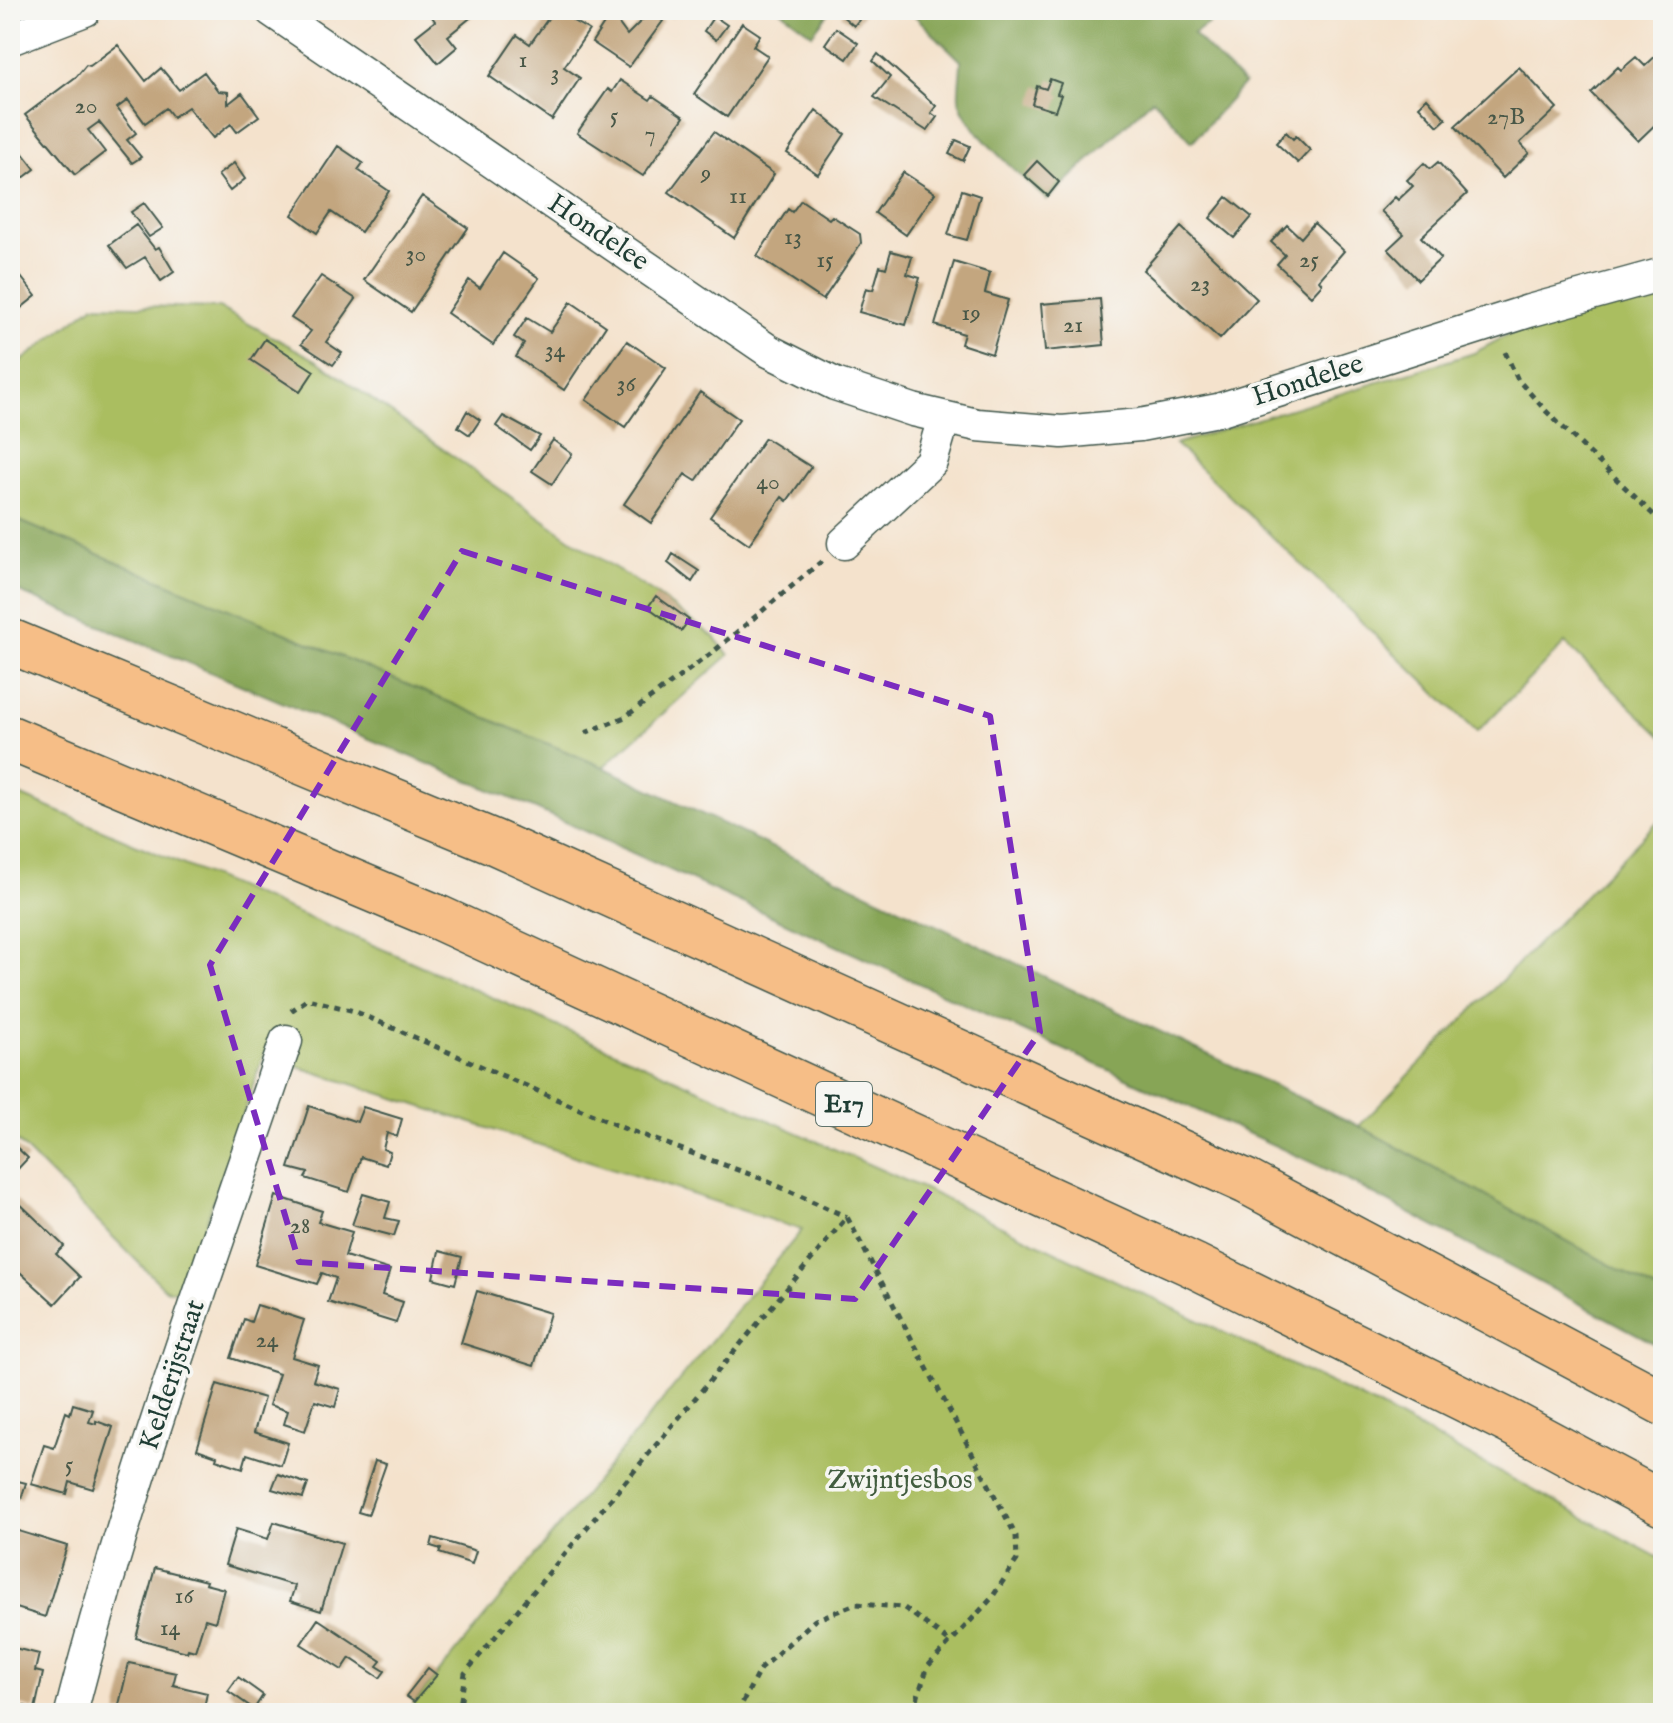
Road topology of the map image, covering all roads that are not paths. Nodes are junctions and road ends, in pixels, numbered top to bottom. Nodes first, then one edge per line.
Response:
1 (85, 10) edge
2 (271, 10) edge
3 (10, 39) edge
4 (1663, 274) edge
5 (944, 418) junction
6 (844, 543) road end
7 (10, 641) edge
8 (10, 738) edge
9 (286, 1041) road end
10 (1663, 1403) edge
11 (1663, 1504) edge
12 (71, 1713) edge

1 - 3 street
2 - 5 street, Hondelee
4 - 5 street, Hondelee
5 - 6 street
7 - 10 highway
8 - 11 highway, E17
9 - 12 street, Kelderijstraat

